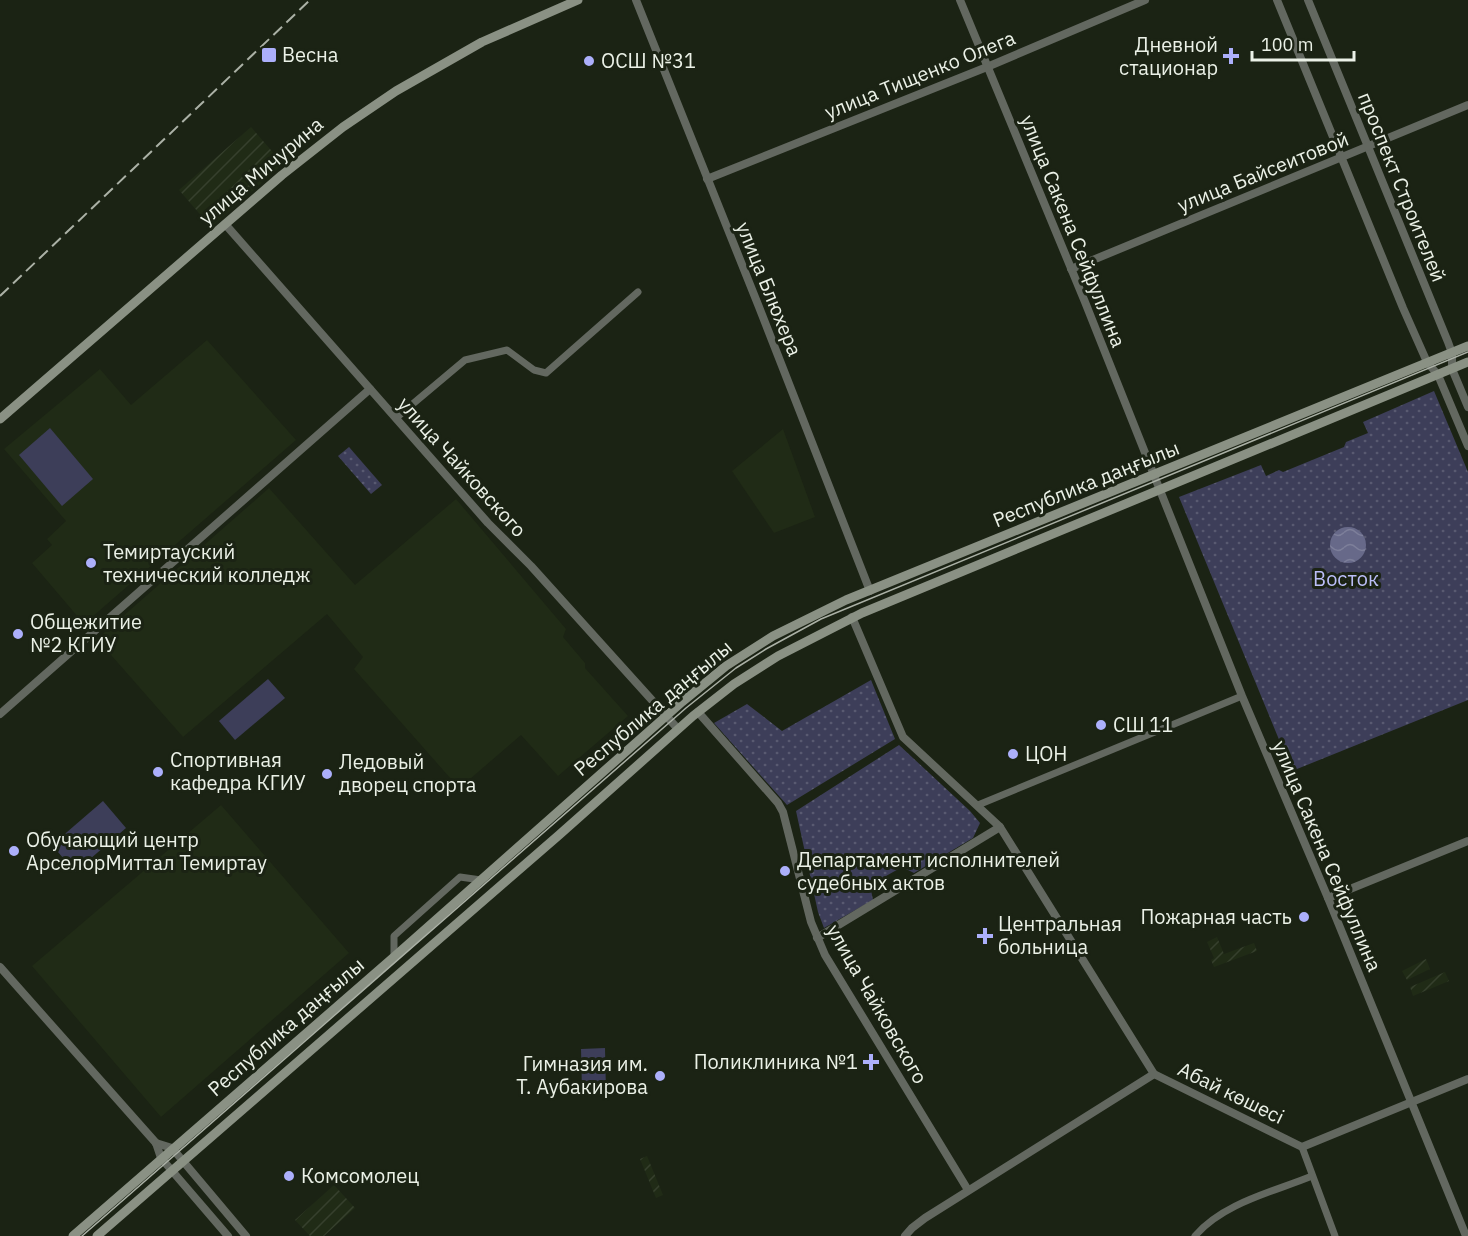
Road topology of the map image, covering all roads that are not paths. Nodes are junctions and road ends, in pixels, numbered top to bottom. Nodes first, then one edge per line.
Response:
1 (578, 0) edge
2 (636, 0) edge
3 (960, 0) edge
4 (1145, 0) edge
5 (1277, 0) edge
6 (1308, 0) edge
7 (987, 67) junction
8 (1468, 105) edge
9 (1368, 146) junction
10 (1342, 158) junction
11 (707, 179) junction
12 (225, 224) junction
13 (1071, 269) junction
14 (638, 292) dead end
15 (1468, 346) edge
16 (1452, 352) junction
17 (1427, 362) junction
18 (1468, 362) edge
19 (1452, 369) junction
20 (1438, 375) junction
21 (370, 389) junction
22 (1468, 407) edge
23 (396, 418) junction
24 (0, 419) edge
25 (1468, 446) edge
26 (1155, 475) junction
27 (1160, 488) junction
28 (870, 591) junction
29 (852, 617) junction
30 (1242, 696) junction
31 (698, 712) junction
32 (0, 714) edge
33 (667, 716) junction
34 (678, 729) junction
35 (978, 805) junction
36 (1000, 827) junction
37 (1468, 841) edge
38 (481, 880) junction
39 (1328, 898) junction
40 (817, 938) junction
41 (394, 957) junction
42 (0, 967) edge
43 (1155, 1074) junction
44 (1468, 1079) edge
45 (1410, 1102) junction
46 (156, 1143) junction
47 (1302, 1147) junction
48 (172, 1148) junction
49 (160, 1158) junction
50 (183, 1162) junction
51 (172, 1171) junction
52 (1312, 1176) junction
53 (968, 1190) junction
54 (73, 1236) edge
55 (98, 1236) edge
56 (228, 1236) edge
57 (246, 1236) edge
58 (905, 1236) edge
59 (1195, 1236) edge
60 (1335, 1236) edge
61 (1466, 1236) edge

1 - 12 main road, улица Мичурина
2 - 11 street, улица Блюхера
3 - 7 street, улица Сакена Сейфуллина
4 - 7 street, улица Тищенко Олега
5 - 10 street
6 - 9 street, проспект Строителей
7 - 11 street, улица Тищенко Олега
7 - 13 street, улица Сакена Сейфуллина
8 - 9 street, улица Байсеитовой
9 - 10 street, улица Байсеитовой
9 - 16 street, проспект Строителей
10 - 13 street, улица Байсеитовой
10 - 17 street
11 - 28 street, улица Блюхера
12 - 21 street, улица Чайковского
12 - 24 main road, улица Мичурина
13 - 26 street, улица Сакена Сейфуллина
14 - 23 street
15 - 16 main road, Республика даңғылы
16 - 17 main road, Республика даңғылы
16 - 19 street
17 - 20 street
17 - 26 main road, Республика даңғылы
18 - 19 main road, Республика даңғылы
19 - 20 main road, Республика даңғылы
19 - 22 street
20 - 25 street
20 - 27 main road, Республика даңғылы
21 - 23 street, улица Чайковского
21 - 32 street
23 - 33 street, улица Чайковского
26 - 27 street, улица Сакена Сейфуллина
26 - 28 main road, Республика даңғылы
27 - 29 main road, Республика даңғылы
27 - 30 street, улица Сакена Сейфуллина
28 - 33 main road, Республика даңғылы
29 - 31 main road, Республика даңғылы
29 - 35 street
30 - 35 street
30 - 39 street, улица Сакена Сейфуллина
31 - 34 main road, Республика даңғылы
31 - 40 street, улица Чайковского
33 - 34 street, улица Чайковского
33 - 38 main road, Республика даңғылы
34 - 50 main road, Республика даңғылы
35 - 36 street
36 - 40 street
36 - 43 street
37 - 39 street
38 - 41 main road, Республика даңғылы
38 - 41 street
39 - 45 street, улица Сакена Сейфуллина
40 - 53 street, улица Чайковского
41 - 48 main road, Республика даңғылы
42 - 46 street
43 - 47 street, Абай көшесі
43 - 53 street, Абай көшесі
44 - 45 street
45 - 47 street
45 - 61 street, улица Сакена Сейфуллина
46 - 48 street
46 - 49 street
47 - 52 street
48 - 49 main road, Республика даңғылы
48 - 50 street
49 - 51 street
49 - 54 main road, Республика даңғылы
50 - 51 main road, Республика даңғылы
50 - 57 street
51 - 55 main road, Республика даңғылы
51 - 56 street
52 - 59 street
52 - 60 street
53 - 58 street, Абай көшесі

